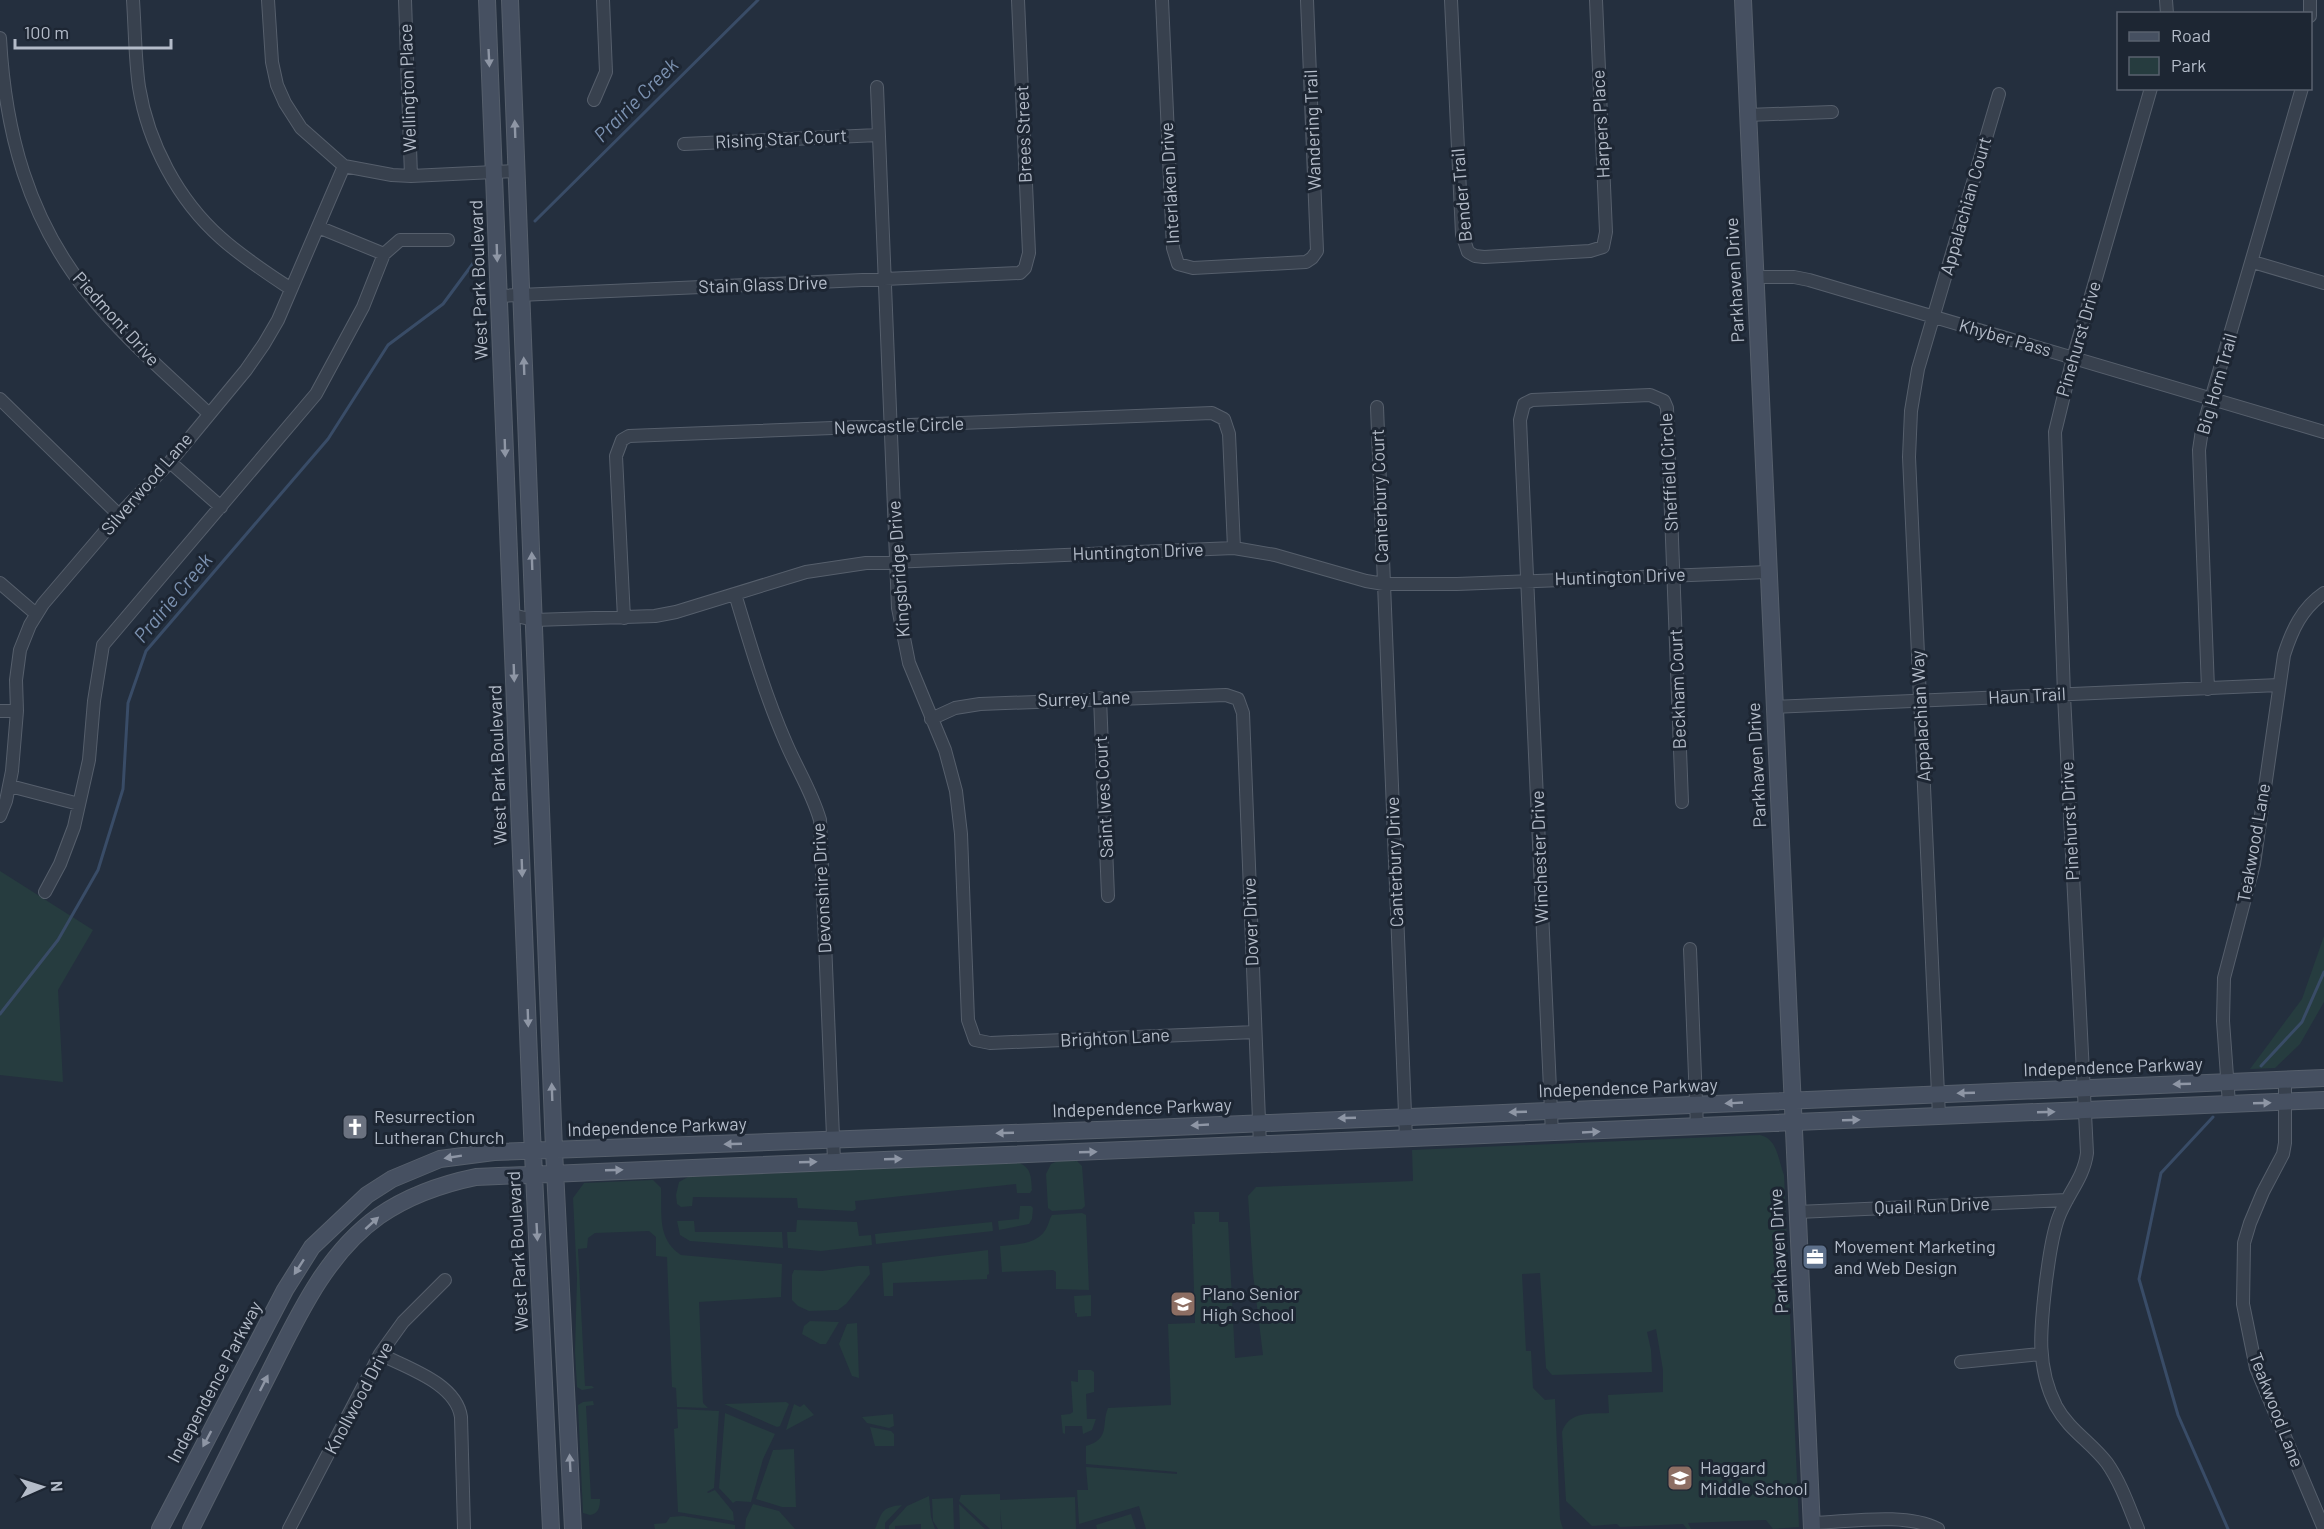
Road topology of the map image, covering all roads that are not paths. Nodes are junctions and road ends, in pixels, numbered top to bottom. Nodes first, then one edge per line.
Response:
1 (134, 0) edge
2 (268, 0) edge
3 (405, 0) edge
4 (487, 0) edge
5 (510, 0) edge
6 (603, 0) edge
7 (1018, 0) edge
8 (1162, 0) edge
9 (1307, 0) edge
10 (1451, 0) edge
11 (1596, 0) edge
12 (1743, 0) edge
13 (0, 38) edge
14 (877, 87) dead end
15 (2150, 90) edge
16 (2301, 90) edge
17 (1999, 94) dead end
18 (594, 100) dead end
19 (1832, 111) dead end
20 (1747, 115) junction
21 (879, 135) junction
22 (684, 144) dead end
23 (344, 166) junction
24 (517, 171) junction
25 (494, 172) junction
26 (411, 176) junction
27 (318, 227) junction
28 (448, 240) dead end
29 (1603, 247) joint
30 (384, 254) junction
31 (1312, 258) joint
32 (2253, 262) junction
33 (1025, 268) joint
34 (1754, 277) junction
35 (884, 280) junction
36 (2324, 283) edge
37 (291, 289) junction
38 (521, 295) junction
39 (499, 296) junction
40 (1933, 317) junction
41 (2073, 358) junction
42 (0, 399) edge
43 (2212, 399) junction
44 (1377, 407) dead end
45 (207, 413) junction
46 (891, 426) junction
47 (2324, 432) edge
48 (170, 462) junction
49 (220, 507) junction
50 (119, 515) junction
51 (1234, 548) junction
52 (896, 562) junction
53 (1768, 572) junction
54 (1674, 575) junction
55 (1528, 581) junction
56 (0, 583) edge
57 (1384, 584) junction
58 (2324, 593) edge
59 (735, 594) junction
60 (36, 614) junction
61 (512, 615) junction
62 (624, 618) junction
63 (534, 620) junction
64 (2279, 685) junction
65 (2208, 689) junction
66 (2064, 695) junction
67 (1100, 698) junction
68 (1238, 699) joint
69 (1920, 701) junction
70 (1774, 707) junction
71 (0, 711) edge
72 (17, 711) junction
73 (931, 719) junction
74 (10, 786) junction
75 (1682, 802) dead end
76 (79, 804) junction
77 (0, 816) edge
78 (45, 892) dead end
79 (1108, 896) dead end
80 (1690, 950) dead end
81 (1255, 1032) junction
82 (975, 1040) joint
83 (2324, 1078) edge
84 (2285, 1080) junction
85 (2227, 1082) junction
86 (2083, 1088) junction
87 (1938, 1094) junction
88 (2324, 1100) edge
89 (1792, 1101) junction
90 (2286, 1102) junction
91 (2229, 1104) junction
92 (1696, 1105) junction
93 (2085, 1110) junction
94 (1550, 1111) junction
95 (1406, 1116) junction
96 (1939, 1116) junction
97 (1259, 1122) junction
98 (1793, 1122) junction
99 (1696, 1127) junction
100 (1552, 1134) junction
101 (834, 1139) junction
102 (1406, 1139) junction
103 (667, 1146) junction
104 (1260, 1146) junction
105 (554, 1150) junction
106 (533, 1151) junction
107 (834, 1161) junction
108 (668, 1168) junction
109 (534, 1173) junction
110 (555, 1173) junction
111 (2067, 1200) junction
112 (1797, 1212) junction
113 (446, 1280) dead end
114 (380, 1354) junction
115 (2040, 1354) junction
116 (1961, 1362) dead end
117 (1812, 1526) edge
118 (160, 1529) edge
119 (191, 1529) edge
120 (290, 1529) edge
121 (464, 1529) edge
122 (551, 1529) edge
123 (573, 1529) edge
124 (1938, 1529) edge
125 (2138, 1529) edge
126 (2324, 1529) edge

1 - 37 street
2 - 23 street
3 - 26 street, Wellington Place
4 -> 25 main road, West Park Boulevard
24 -> 5 main road
6 - 18 street
7 - 33 street, Brees Street
8 - 31 street, Interlaken Drive
9 - 31 street, Wandering Trail
10 - 29 street, Bender Trail
11 - 29 street, Harpers Place
12 - 20 main road, Parkhaven Drive
13 - 45 street, Piedmont Drive
14 - 21 street, Kingsbridge Drive
15 - 41 street, Pinehurst Drive
16 - 32 street, Big Horn Trail
17 - 40 street, Appalachian Court
19 - 20 street
20 - 34 main road, Parkhaven Drive
21 - 22 street, Rising Star Court
21 - 35 street, Kingsbridge Drive
23 - 26 street
23 - 27 street, Silverwood Lane
24 - 25 street
24 - 38 main road
25 - 26 street
25 -> 39 main road, West Park Boulevard
27 - 30 street
27 - 37 street, Silverwood Lane
28 - 30 street
30 - 49 street
32 - 36 street
32 - 43 street, Big Horn Trail
33 - 35 street, Stain Glass Drive
34 - 40 street, Khyber Pass
34 - 53 main road, Parkhaven Drive
35 - 38 street, Stain Glass Drive
35 - 46 street, Kingsbridge Drive
37 - 45 street, Silverwood Lane
38 - 39 street, Stain Glass Drive
63 -> 38 main road
39 -> 61 main road, West Park Boulevard
40 - 41 street, Khyber Pass
40 - 69 street, Appalachian Way
41 - 43 street, Khyber Pass
41 - 66 street, Pinehurst Drive
42 - 50 street
43 - 47 street, Khyber Pass
43 - 65 street, Big Horn Trail
44 - 57 street, Canterbury Court
45 - 48 street, Silverwood Lane
46 - 51 street, Newcastle Circle
46 - 52 street, Kingsbridge Drive
46 - 62 street, Newcastle Circle
48 - 49 street
48 - 50 street, Silverwood Lane
49 - 76 street
50 - 60 street, Silverwood Lane
51 - 52 street, Huntington Drive
51 - 57 street, Huntington Drive
52 - 59 street, Huntington Drive
52 - 73 street, Kingsbridge Drive
53 - 54 street, Huntington Drive
53 - 70 main road, Parkhaven Drive
54 - 55 street, Huntington Drive
54 - 55 street, Sheffield Circle
54 - 75 street, Beckham Court
55 - 57 street, Huntington Drive
55 - 94 street, Winchester Drive
56 - 60 street
57 - 95 street, Canterbury Drive
58 - 64 street, Teakwood Lane
59 - 62 street, Huntington Drive
59 - 101 street, Devonshire Drive
60 - 72 street, Silverwood Lane
61 - 63 street, Huntington Drive
61 -> 106 main road, West Park Boulevard
62 - 63 street, Huntington Drive
105 -> 63 main road
64 - 65 street, Haun Trail
64 - 85 street, Teakwood Lane
65 - 66 street, Haun Trail
66 - 69 street, Haun Trail
66 - 86 street, Pinehurst Drive
67 - 68 street, Surrey Lane
67 - 73 street, Surrey Lane
67 - 79 street, Saint Ives Court
68 - 81 street, Dover Drive
69 - 70 street, Haun Trail
69 - 87 street, Appalachian Way
70 - 89 main road, Parkhaven Drive
71 - 72 street
72 - 74 street, Silverwood Lane
73 - 82 street, Kingsbridge Drive
74 - 76 street
74 - 77 street, Silverwood Lane
76 - 78 street
80 - 92 street
81 - 82 street, Brighton Lane
81 - 97 street, Dover Drive
83 - 84 main road, Independence Parkway
84 - 85 main road, Independence Parkway
84 - 90 street, Teakwood Lane
85 -> 86 main road, Independence Parkway
85 - 91 street, Teakwood Lane
86 -> 87 main road, Independence Parkway
86 - 93 street, Pinehurst Drive
87 - 89 main road, Independence Parkway
87 - 96 street, Appalachian Way
88 - 90 main road
89 -> 92 main road, Independence Parkway
89 - 98 main road, Parkhaven Drive
91 -> 90 main road
90 - 126 street, Teakwood Lane
91 - 93 main road
92 - 94 main road, Independence Parkway
92 - 99 street
96 -> 93 main road
93 - 111 street, Pinehurst Drive
94 -> 95 main road, Independence Parkway
94 - 100 street, Winchester Drive
95 -> 97 main road, Independence Parkway
95 - 102 street, Canterbury Drive
98 -> 96 main road
97 -> 101 main road, Independence Parkway
97 - 104 street, Dover Drive
98 - 99 main road
98 - 112 main road, Parkhaven Drive
100 -> 99 main road
100 - 102 main road
101 -> 103 main road, Independence Parkway
101 - 107 street, Devonshire Drive
102 - 104 main road
103 - 105 main road, Independence Parkway
103 - 108 main road
107 -> 104 main road
105 - 106 main road, Independence Parkway
105 - 110 main road
106 - 109 main road, West Park Boulevard
106 -> 118 main road, Independence Parkway
108 -> 107 main road
110 -> 108 main road
109 - 110 main road
119 -> 109 main road
109 -> 122 main road, West Park Boulevard
123 -> 110 main road
111 - 112 street, Quail Run Drive
111 - 115 street, Pinehurst Drive
112 - 117 main road, Parkhaven Drive
113 - 114 street, Knollwood Drive
114 - 120 street, Knollwood Drive
114 - 121 street
115 - 116 street
115 - 125 street, Pinehurst Drive
117 - 124 street

